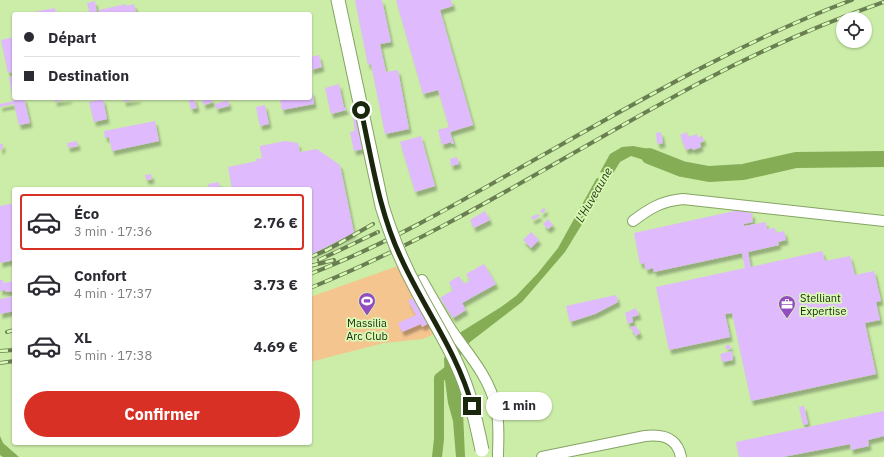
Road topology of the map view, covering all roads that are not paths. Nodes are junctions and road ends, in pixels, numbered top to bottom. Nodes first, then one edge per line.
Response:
1 (338, 0) edge
2 (633, 220) dead end
3 (884, 221) edge
4 (422, 280) dead end
5 (482, 455) edge
6 (498, 457) edge
7 (542, 457) edge
8 (681, 457) edge

1 - 5 street, bridge
2 - 3 street
4 - 6 street
7 - 8 street

